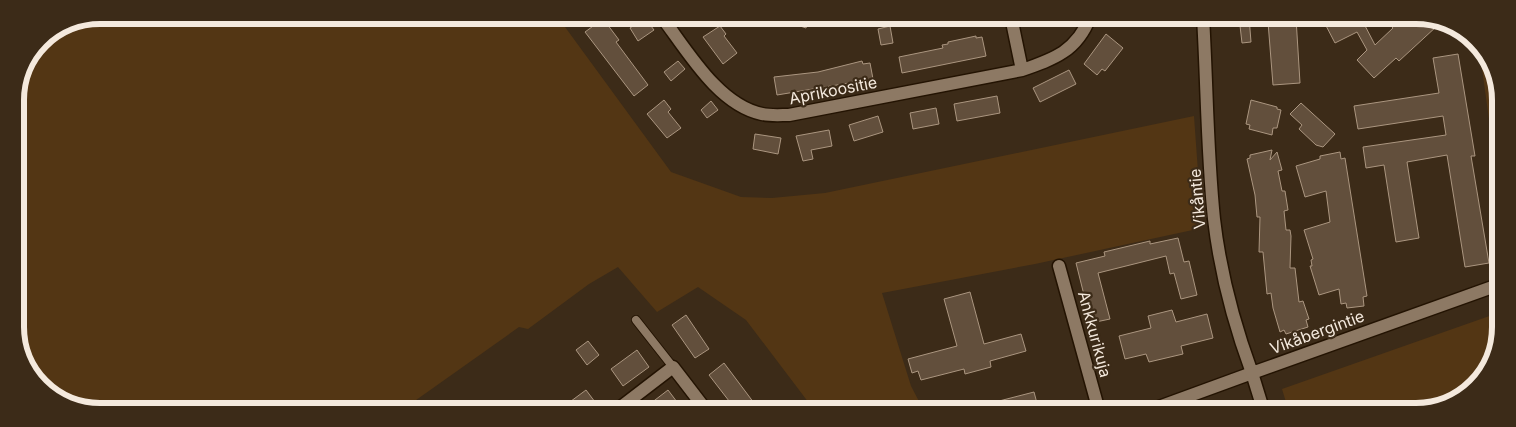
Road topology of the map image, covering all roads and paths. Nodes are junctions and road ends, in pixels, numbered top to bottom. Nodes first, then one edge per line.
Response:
1 (667, 24) edge
2 (1012, 24) edge
3 (1086, 24) edge
4 (1203, 24) edge
5 (1022, 70) junction
6 (1060, 266) dead end
7 (1492, 287) edge
8 (636, 320) dead end
9 (673, 367) junction
10 (1252, 373) junction
11 (626, 403) edge
12 (701, 403) edge
13 (1097, 403) edge
14 (1170, 403) edge
15 (1261, 403) edge

1 - 5 street, Aprikoositie
2 - 5 street
3 - 5 street, Aprikoositie
4 - 10 street, Vikåntie
6 - 13 street, Ankkurikuja
7 - 10 street, Vikåbergintie
8 - 9 lane
9 - 11 street
9 - 12 street
10 - 14 street, Vikåbergintie
10 - 15 street, Vikåntie

